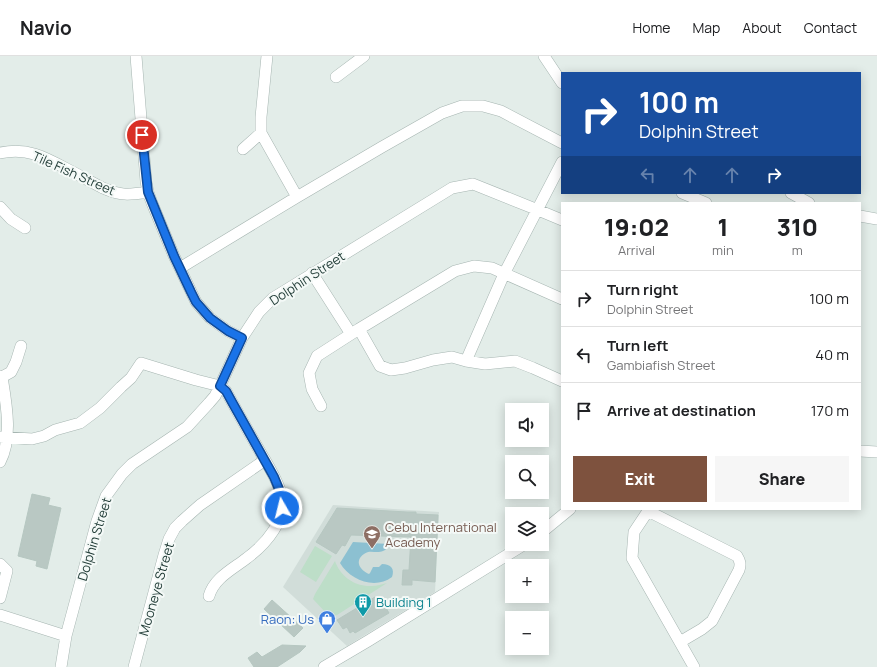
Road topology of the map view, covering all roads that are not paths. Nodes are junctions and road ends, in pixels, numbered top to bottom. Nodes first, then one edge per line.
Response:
1 (136, 56) edge
2 (267, 56) edge
3 (363, 56) edge
4 (544, 56) edge
5 (336, 77) dead end
6 (561, 82) edge
7 (261, 133) junction
8 (561, 142) edge
9 (244, 149) dead end
10 (0, 153) edge
11 (561, 164) edge
12 (148, 192) junction
13 (684, 194) edge
14 (792, 194) edge
15 (297, 197) junction
16 (704, 202) edge
17 (807, 202) edge
18 (0, 207) edge
19 (538, 210) junction
20 (861, 216) edge
21 (561, 220) edge
22 (877, 220) edge
23 (25, 228) dead end
24 (180, 268) junction
25 (312, 273) junction
26 (504, 274) junction
27 (561, 299) edge
28 (355, 331) junction
29 (242, 338) junction
30 (20, 346) dead end
31 (466, 361) junction
32 (1, 376) edge
33 (561, 381) edge
34 (220, 386) junction
35 (321, 406) dead end
36 (4, 437) edge
37 (861, 452) edge
38 (877, 452) edge
39 (265, 460) junction
40 (0, 462) edge
41 (569, 510) edge
42 (648, 510) edge
43 (549, 526) edge
44 (514, 551) edge
45 (0, 564) edge
46 (208, 596) dead end
47 (0, 598) edge
48 (0, 615) edge
49 (66, 636) junction
50 (680, 642) junction
51 (331, 665) edge
52 (61, 667) edge
53 (134, 667) edge
54 (694, 667) edge

1 - 12 street
2 - 7 street
3 - 5 street
4 - 6 street
7 - 9 street
7 - 15 street
8 - 15 street
10 - 12 street, Tile Fish Street
11 - 19 street
12 - 24 street
13 - 16 street
14 - 17 street
15 - 24 street
18 - 23 street
19 - 21 street, Dolphin Street
19 - 25 street, Dolphin Street
19 - 26 street
20 - 22 street
24 - 29 street
25 - 28 street
25 - 29 street, Dolphin Street
26 - 27 street
26 - 28 street
26 - 31 street
28 - 31 street
28 - 35 street
29 - 34 street, Dolphin Street
30 - 32 street
31 - 33 street
32 - 36 street
34 - 36 street
34 - 39 street
34 - 49 street, Dolphin Street
36 - 40 street
37 - 38 street
39 - 46 street
39 - 53 street, Mooneye Street
41 - 43 street
42 - 50 street
42 - 50 street
44 - 51 street
45 - 47 street
48 - 49 street
49 - 52 street, Dolphin Street
50 - 54 street

